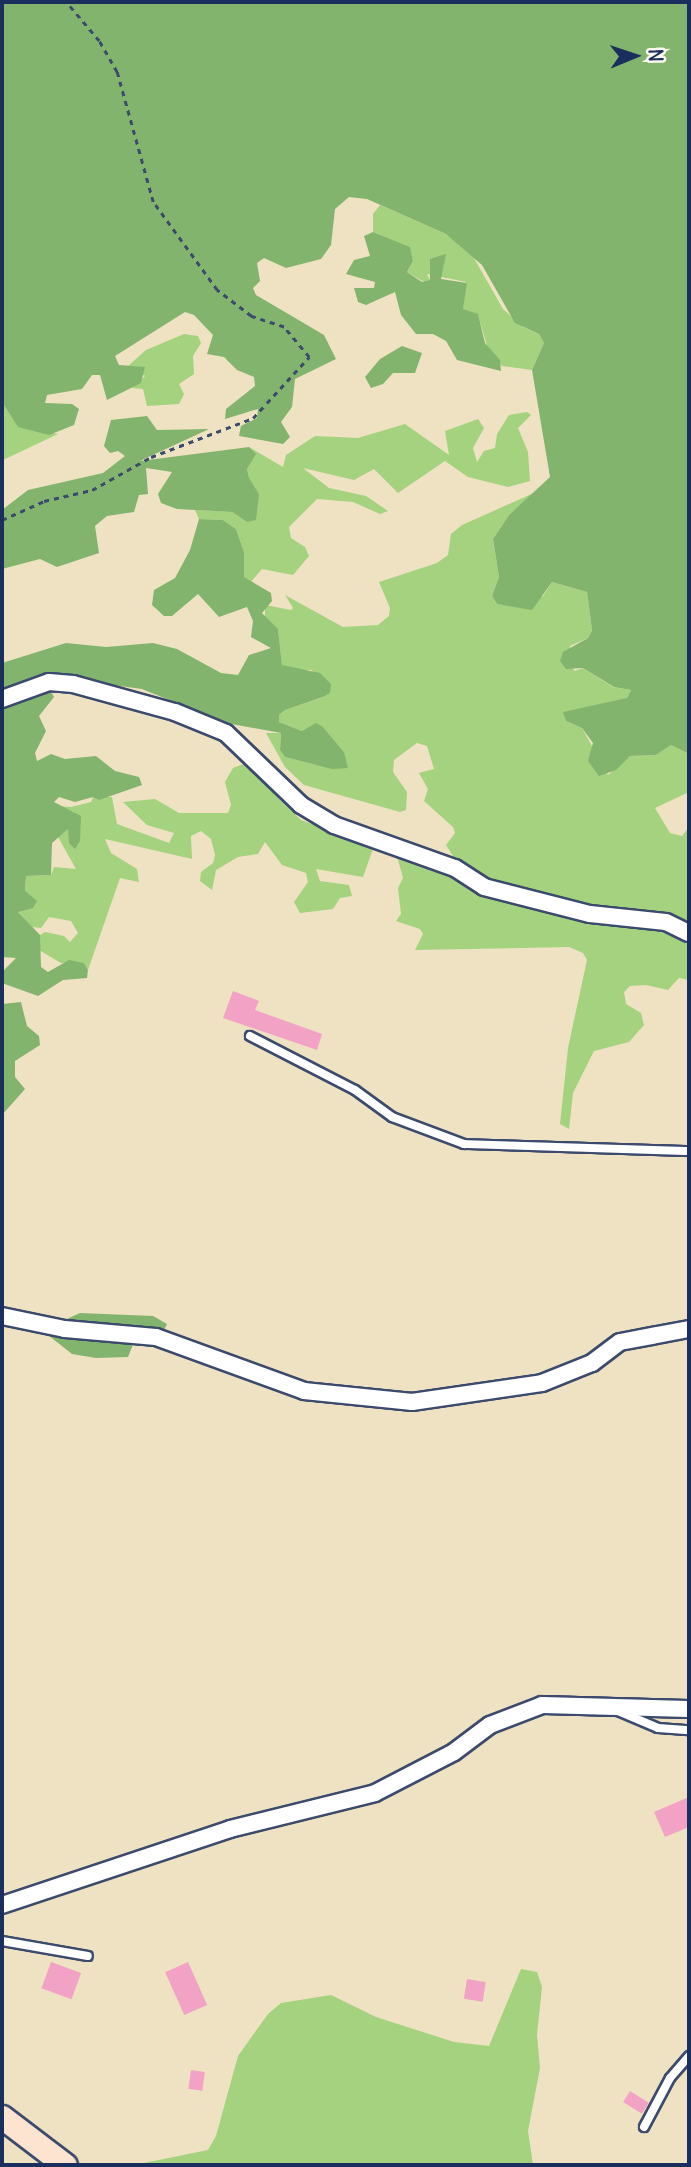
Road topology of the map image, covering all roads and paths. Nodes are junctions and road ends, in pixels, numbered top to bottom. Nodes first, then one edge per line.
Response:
1 (66, 2) edge
2 (2, 520) edge
3 (2, 699) edge
4 (689, 933) edge
5 (250, 1036) dead end
6 (689, 1151) edge
7 (2, 1316) edge
8 (689, 1329) edge
9 (612, 1709) junction
10 (689, 1709) edge
11 (689, 1730) edge
12 (2, 1905) edge
13 (2, 1941) edge
14 (88, 1956) dead end
15 (689, 2056) edge
16 (2, 2117) edge
17 (644, 2127) dead end
18 (65, 2165) edge

1 - 2 path
3 - 4 street
5 - 6 lane
7 - 8 street
9 - 10 street
9 - 11 lane
9 - 12 street
13 - 14 lane
15 - 17 lane
16 - 18 street

